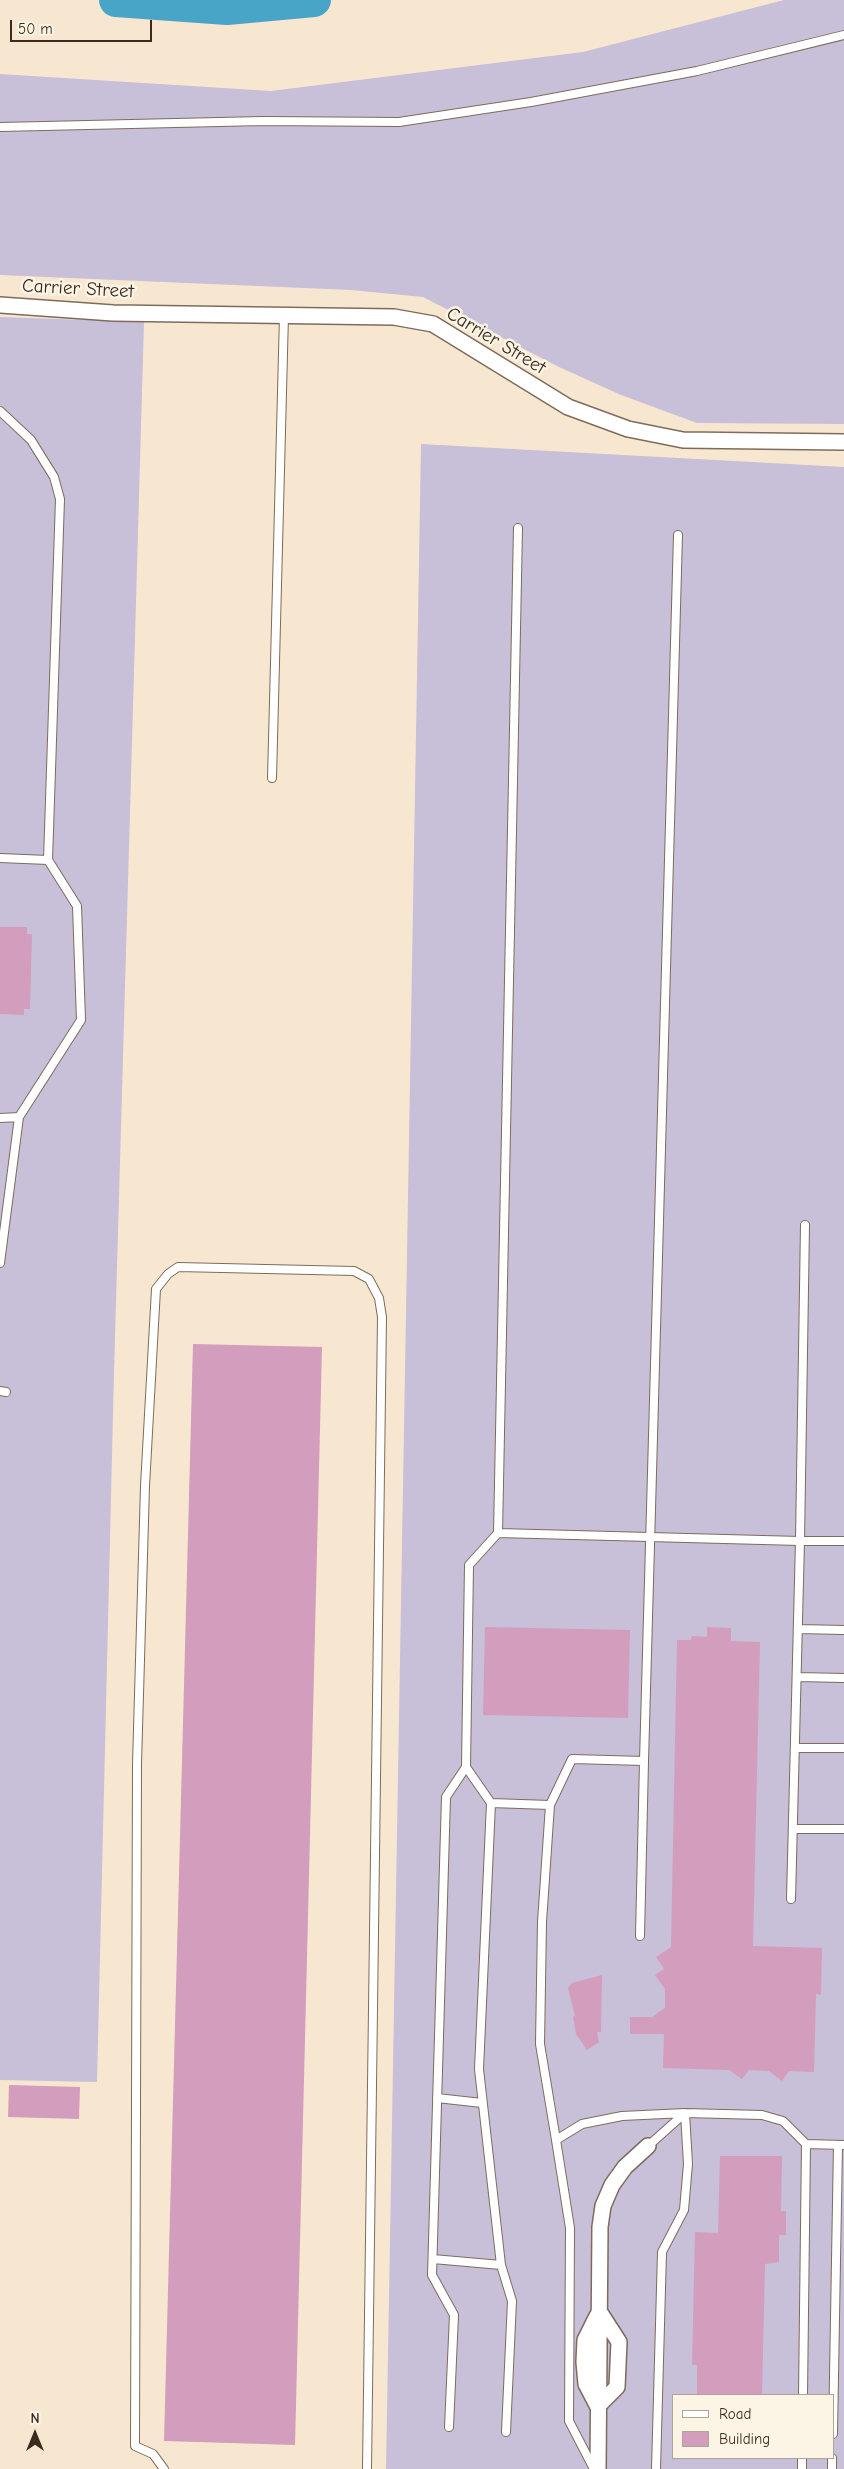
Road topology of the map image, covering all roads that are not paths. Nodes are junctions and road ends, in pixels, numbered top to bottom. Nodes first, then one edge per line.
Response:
1 (844, 35) edge
2 (0, 127) edge
3 (0, 305) edge
4 (284, 315) junction
5 (0, 411) edge
6 (844, 442) edge
7 (518, 528) dead end
8 (678, 536) dead end
9 (272, 778) dead end
10 (0, 858) edge
11 (48, 860) junction
12 (19, 1117) junction
13 (0, 1118) edge
14 (805, 1225) dead end
15 (0, 1263) edge
16 (498, 1533) junction
17 (650, 1537) junction
18 (800, 1541) junction
19 (844, 1541) edge
20 (798, 1630) junction
21 (844, 1630) edge
22 (797, 1677) junction
23 (844, 1678) edge
24 (796, 1748) junction
25 (844, 1748) edge
26 (644, 1761) junction
27 (466, 1767) junction
28 (491, 1803) junction
29 (550, 1805) junction
30 (793, 1829) junction
31 (844, 1829) edge
32 (791, 1899) dead end
33 (640, 1936) dead end
34 (437, 2098) junction
35 (482, 2103) junction
36 (685, 2113) junction
37 (556, 2140) junction
38 (806, 2144) junction
39 (841, 2145) edge
40 (648, 2146) joint
41 (432, 2259) junction
42 (502, 2265) junction
43 (599, 2311) junction
44 (803, 2394) edge
45 (834, 2398) edge
46 (598, 2406) junction
47 (449, 2427) dead end
48 (506, 2432) dead end
49 (164, 2469) edge
50 (367, 2469) edge
51 (596, 2469) edge
52 (656, 2469) edge

1 - 2 lane
3 - 4 street, Carrier Street
4 - 6 street, Carrier Street
4 - 9 lane
5 - 11 lane
7 - 16 lane
8 - 17 lane
10 - 11 lane
11 - 12 lane
12 - 13 lane
12 - 15 lane
14 - 18 lane
16 - 17 lane
16 - 27 lane
17 - 18 lane
17 - 26 lane
18 - 19 lane
18 - 20 lane
20 - 21 lane
20 - 22 lane
22 - 23 lane
22 - 24 lane
24 - 25 lane
24 - 30 lane
26 - 29 lane
26 - 33 lane
27 - 28 lane
27 - 34 lane
28 - 29 lane
28 - 35 lane
29 - 37 lane
30 - 31 lane
30 - 32 lane
34 - 35 lane
34 - 41 lane
35 - 42 lane
36 - 37 lane
36 - 38 lane
36 - 40 lane
36 - 52 lane
37 - 51 lane
38 - 39 lane
38 - 44 lane
39 - 45 lane
40 - 43 street
41 - 42 lane
41 - 47 lane
42 - 48 lane
43 - 46 street
43 - 46 street
46 - 51 street
49 - 50 lane

